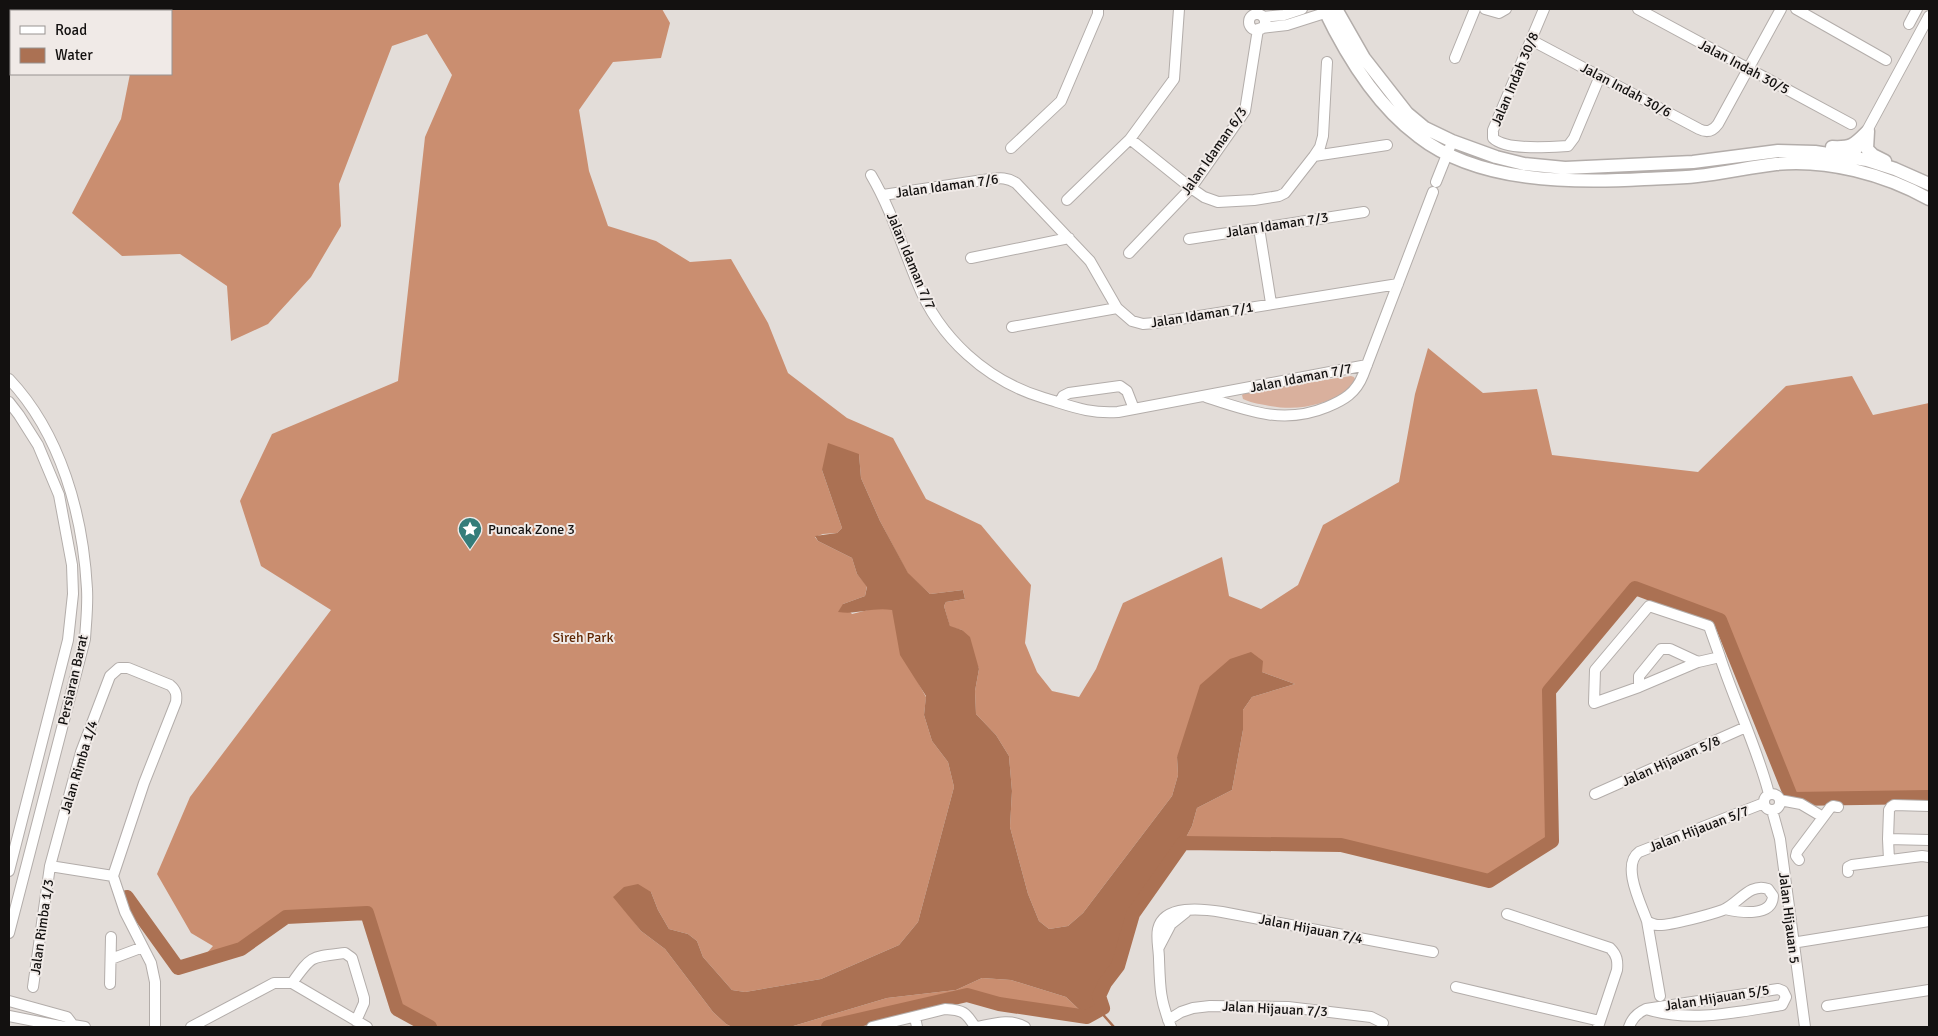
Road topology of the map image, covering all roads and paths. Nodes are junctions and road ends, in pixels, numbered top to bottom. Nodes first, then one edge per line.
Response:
1 (1098, 9) edge
2 (1179, 9) edge
3 (1302, 9) edge
4 (1475, 9) edge
5 (1485, 9) edge
6 (1506, 9) edge
7 (1544, 9) edge
8 (1638, 9) edge
9 (1781, 9) edge
10 (1796, 9) edge
11 (1917, 9) edge
12 (1331, 10) edge
13 (1258, 13) edge
14 (1929, 16) edge
15 (1909, 24) dead end
16 (1259, 29) junction
17 (1531, 40) junction
18 (1455, 58) dead end
19 (1327, 62) dead end
20 (1901, 68) junction
21 (1749, 69) junction
22 (1600, 76) junction
23 (1851, 124) dead end
24 (1868, 131) junction
25 (1130, 140) junction
26 (1452, 141) junction
27 (1387, 145) dead end
28 (1011, 148) dead end
29 (1778, 151) junction
30 (1448, 154) junction
31 (1314, 156) junction
32 (1853, 157) junction
33 (1847, 169) junction
34 (871, 175) dead end
35 (1012, 180) joint
36 (1925, 182) edge
37 (1191, 188) junction
38 (883, 195) junction
39 (1929, 199) edge
40 (1067, 200) dead end
41 (1364, 212) dead end
42 (1259, 228) junction
43 (1069, 238) junction
44 (1189, 239) dead end
45 (1129, 253) dead end
46 (971, 258) dead end
47 (1398, 284) junction
48 (1271, 303) junction
49 (1116, 308) junction
50 (1012, 326) dead end
51 (1367, 365) junction
52 (9, 380) edge
53 (1238, 390) junction
54 (1205, 397) junction
55 (9, 402) edge
56 (1060, 402) junction
57 (1238, 408) junction
58 (1134, 409) junction
59 (1720, 658) junction
60 (1698, 662) junction
61 (1638, 688) junction
62 (1746, 727) junction
63 (1595, 794) dead end
64 (1769, 794) junction
65 (1780, 800) junction
66 (1764, 803) junction
67 (1929, 806) edge
68 (1838, 807) dead end
69 (1772, 810) junction
70 (1823, 816) junction
71 (1888, 838) junction
72 (1929, 840) edge
73 (1929, 857) edge
74 (1799, 860) dead end
75 (1888, 860) junction
76 (50, 866) junction
77 (9, 871) edge
78 (1848, 872) dead end
79 (114, 876) junction
80 (1725, 909) dead end
81 (1507, 914) dead end
82 (1647, 921) junction
83 (1929, 921) edge
84 (9, 933) edge
85 (110, 937) dead end
86 (1792, 943) junction
87 (144, 947) junction
88 (1433, 952) dead end
89 (111, 959) junction
90 (292, 983) junction
91 (110, 984) dead end
92 (1456, 986) dead end
93 (33, 987) dead end
94 (1929, 990) edge
95 (9, 995) edge
96 (1660, 996) dead end
97 (1730, 996) junction
98 (1703, 1000) junction
99 (13, 1003) edge
100 (1827, 1006) dead end
101 (1646, 1010) junction
102 (1733, 1013) junction
103 (1704, 1016) junction
104 (10, 1017) edge
105 (915, 1017) junction
106 (1169, 1023) edge
107 (1384, 1023) dead end
108 (1599, 1024) edge
109 (73, 1025) junction
110 (361, 1025) edge
111 (85, 1027) edge
112 (155, 1027) edge
113 (191, 1027) edge
114 (872, 1027) edge
115 (918, 1027) edge
116 (976, 1027) edge
117 (1025, 1027) edge
118 (1629, 1027) edge
119 (1804, 1027) edge

1 - 28 street
2 - 25 street
3 - 13 street
4 - 18 street
5 - 6 street
7 - 17 street, Jalan Indah 30/8
8 - 21 street, Jalan Indah 30/5
9 - 21 street
10 - 20 street
11 - 15 street
12 - 16 street
12 - 26 main road
12 - 30 main road
13 - 16 street, Jalan Idaman 6/3
14 - 20 street
16 - 37 street, Jalan Idaman 6/3
17 - 22 street, Jalan Indah 30/6
17 - 22 street, Jalan Indah 30/8
19 - 31 street
20 - 24 street
21 - 22 street, Jalan Indah 30/6
21 - 23 street, Jalan Indah 30/5
24 - 29 main road
24 - 32 street
24 - 36 main road
25 - 37 street
25 - 40 street
26 - 29 main road
26 - 30 street, Jalan Idaman 7/7
27 - 31 street
29 - 32 main road
30 - 33 main road
30 - 47 street, Jalan Idaman 7/7
31 - 37 street
32 - 33 street
32 - 36 main road
33 - 39 main road
34 - 38 street, Jalan Idaman 7/7
35 - 38 street, Jalan Idaman 7/6
35 - 43 street, Jalan Idaman 7/1
37 - 45 street, Jalan Idaman 6/3
38 - 56 street, Jalan Idaman 7/7
41 - 42 street, Jalan Idaman 7/3
42 - 44 street, Jalan Idaman 7/3
42 - 48 street
43 - 46 street
43 - 49 street, Jalan Idaman 7/1
47 - 48 street, Jalan Idaman 7/1
47 - 51 street, Jalan Idaman 7/7
48 - 49 street, Jalan Idaman 7/1
49 - 50 street
51 - 53 street, Jalan Idaman 7/7
51 - 57 street, Jalan Idaman 7/7
52 - 84 street, Persiaran Barat
53 - 54 street, Jalan Idaman 7/7
53 - 57 street
54 - 57 street, Jalan Idaman 7/7
54 - 58 street, Jalan Idaman 7/7
55 - 77 street, Persiaran Barat
56 - 58 street, Jalan Idaman 7/7
56 - 58 street
59 - 60 street
59 - 61 street
59 - 62 street
60 - 61 street
60 - 61 street
62 - 63 street, Jalan Hijauan 5/8
62 - 64 street
64 - 65 street
64 - 66 street
65 - 69 street
65 - 70 street
66 - 69 street
66 - 82 street, Jalan Hijauan 5/7
67 - 71 street
68 - 70 street
69 - 86 street, Jalan Hijauan 5
70 - 74 street
71 - 72 street
71 - 75 street
73 - 75 street
75 - 78 street
76 - 79 street
76 - 79 street, Jalan Rimba 1/4
76 - 93 street, Jalan Rimba 1/3
79 - 87 street
80 - 82 street
81 - 108 street
82 - 96 street, Jalan Hijauan 5/7
83 - 86 street
85 - 89 street
86 - 119 street, Jalan Hijauan 5
87 - 89 street
87 - 112 street
88 - 106 street, Jalan Hijauan 7/4
89 - 91 street
90 - 110 street
90 - 110 street
90 - 113 street
92 - 108 street
94 - 100 street
95 - 99 street
97 - 98 street, Jalan Hijauan 5/5
97 - 102 street
97 - 102 street, Jalan Hijauan 5/5
98 - 101 street, Jalan Hijauan 5/5
98 - 103 street
99 - 109 street
101 - 103 street, Jalan Hijauan 5/5
101 - 118 street, Jalan Hijauan 5/5
102 - 103 street, Jalan Hijauan 5/5
104 - 109 street
105 - 114 street
105 - 115 street
105 - 116 street
106 - 107 street, Jalan Hijauan 7/3
109 - 111 street
116 - 117 street

